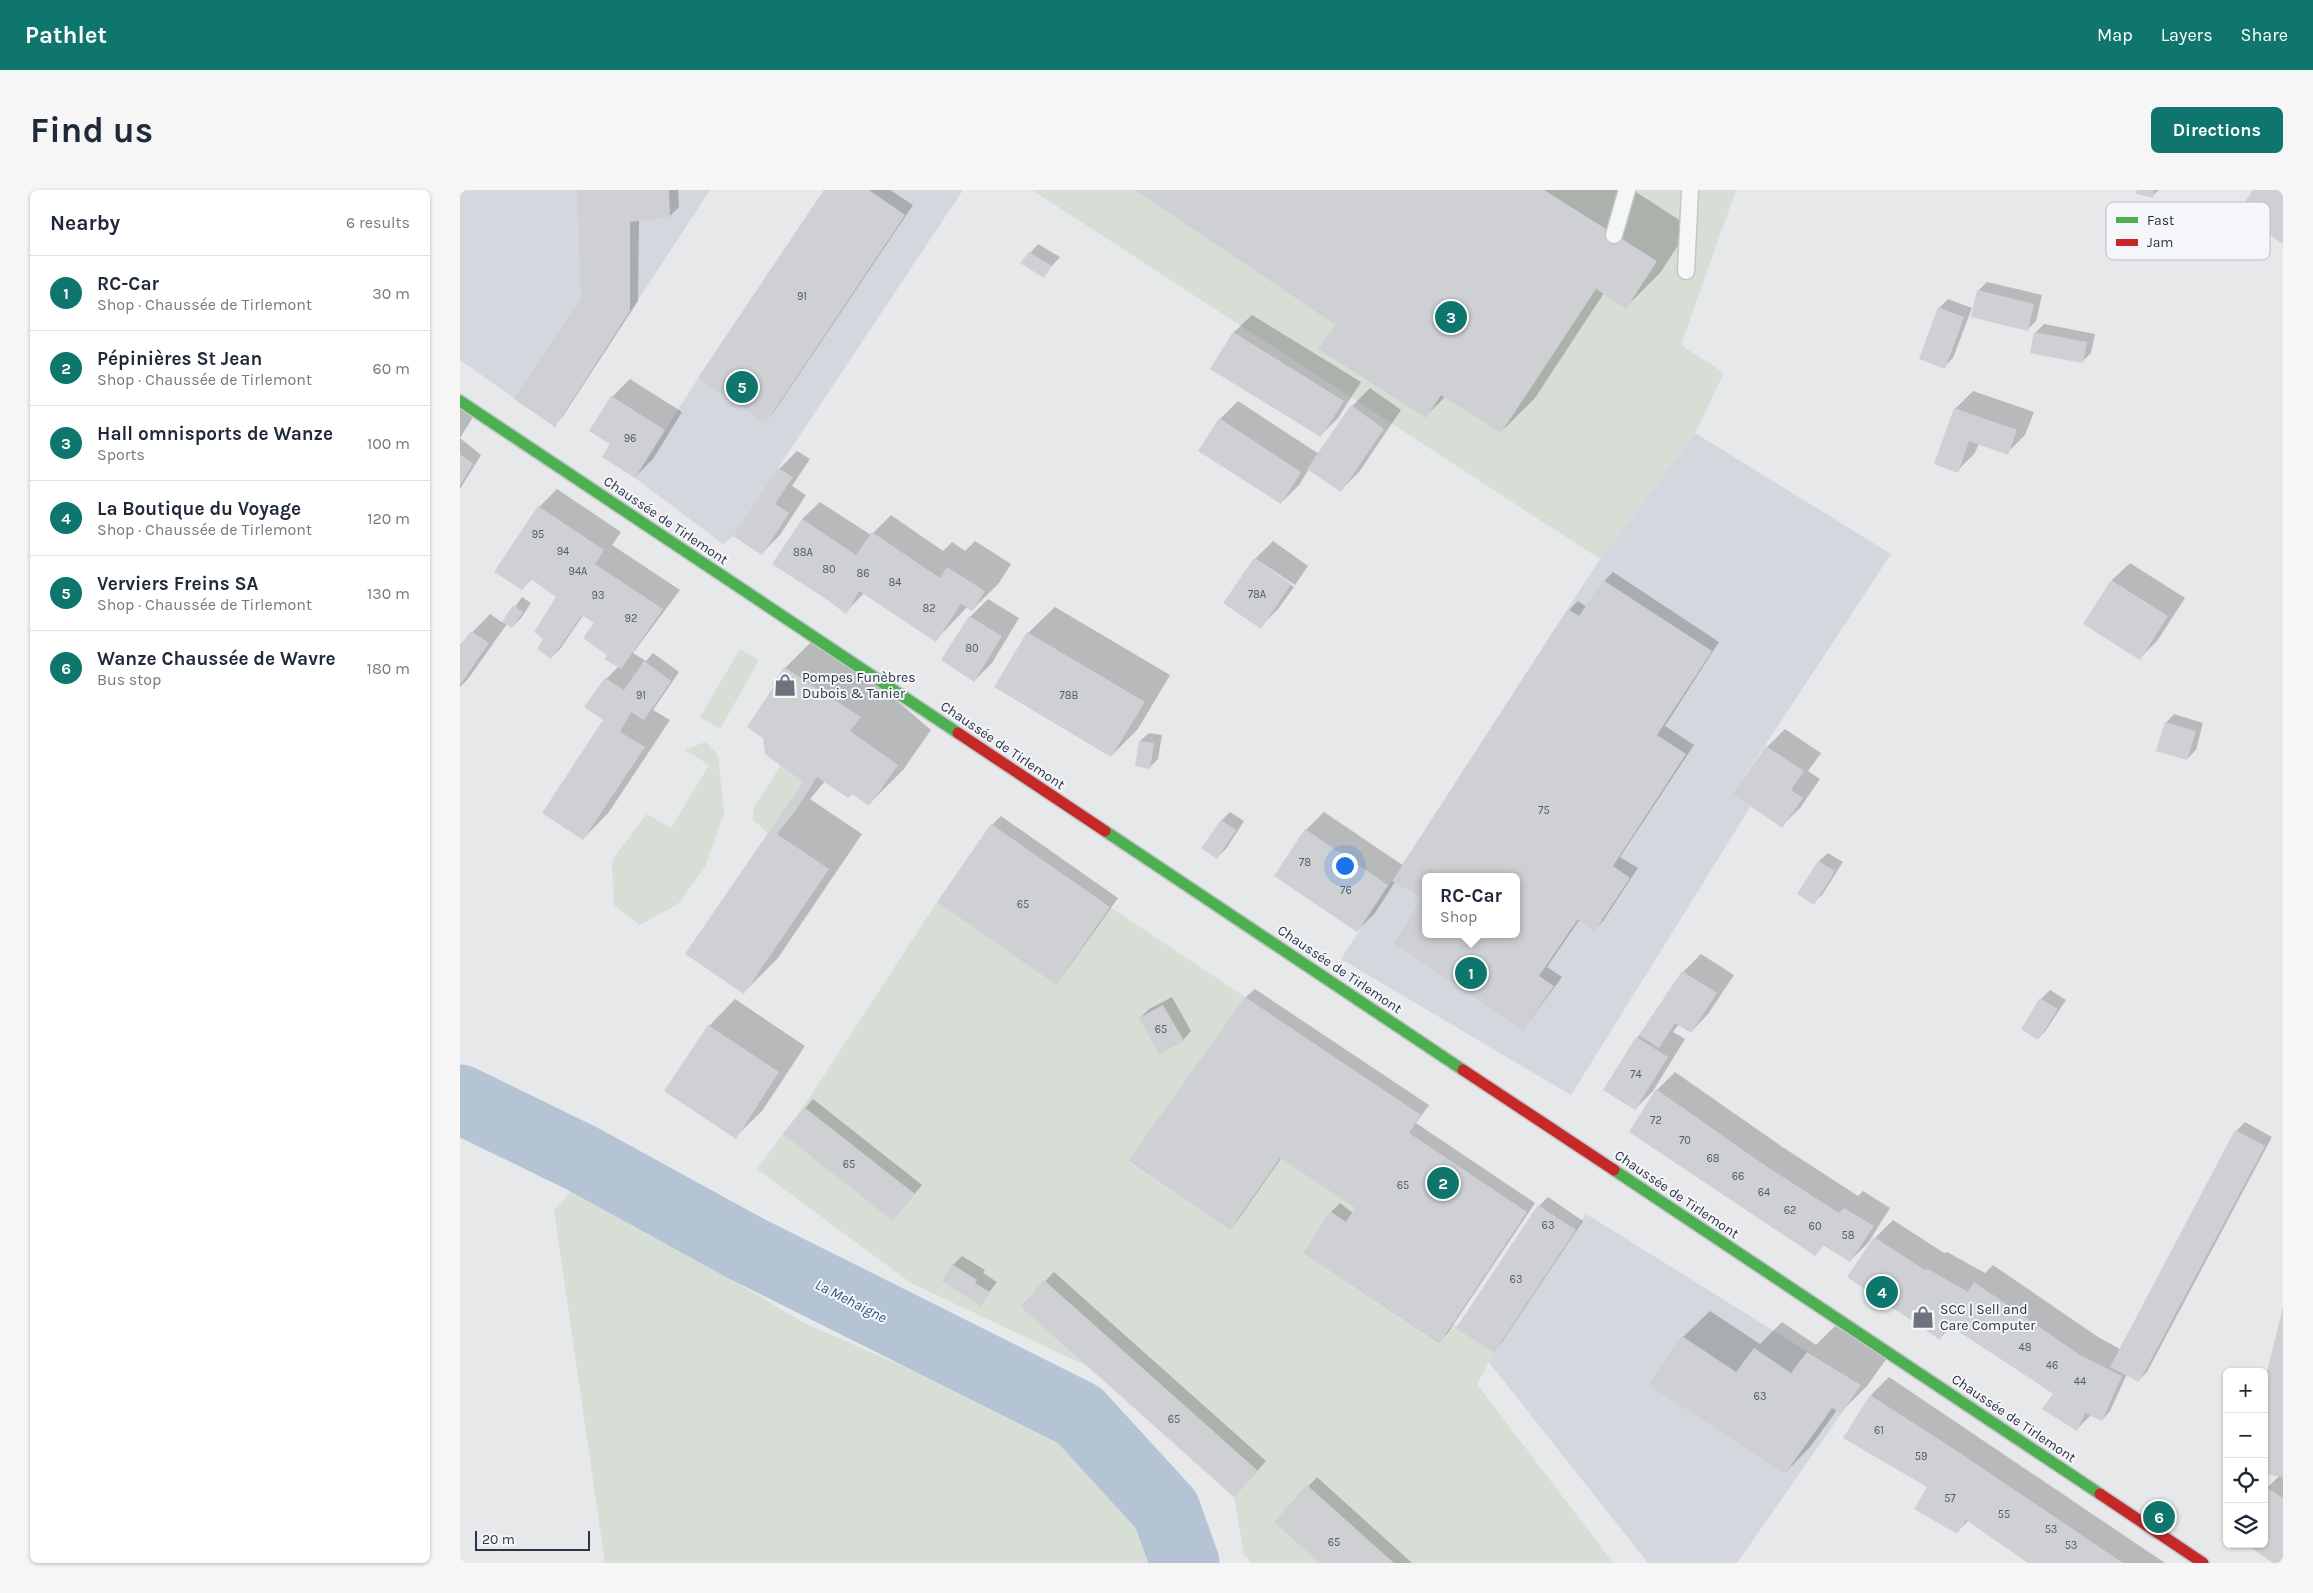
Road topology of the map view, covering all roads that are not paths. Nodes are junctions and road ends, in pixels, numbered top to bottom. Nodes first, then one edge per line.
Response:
1 (1627, 190) edge
2 (1690, 190) edge
3 (1614, 235) dead end
4 (1686, 271) dead end
5 (460, 401) edge
6 (2203, 1563) edge

1 - 3 lane
2 - 4 lane
5 - 6 main road, Chaussée de Tirlemont

